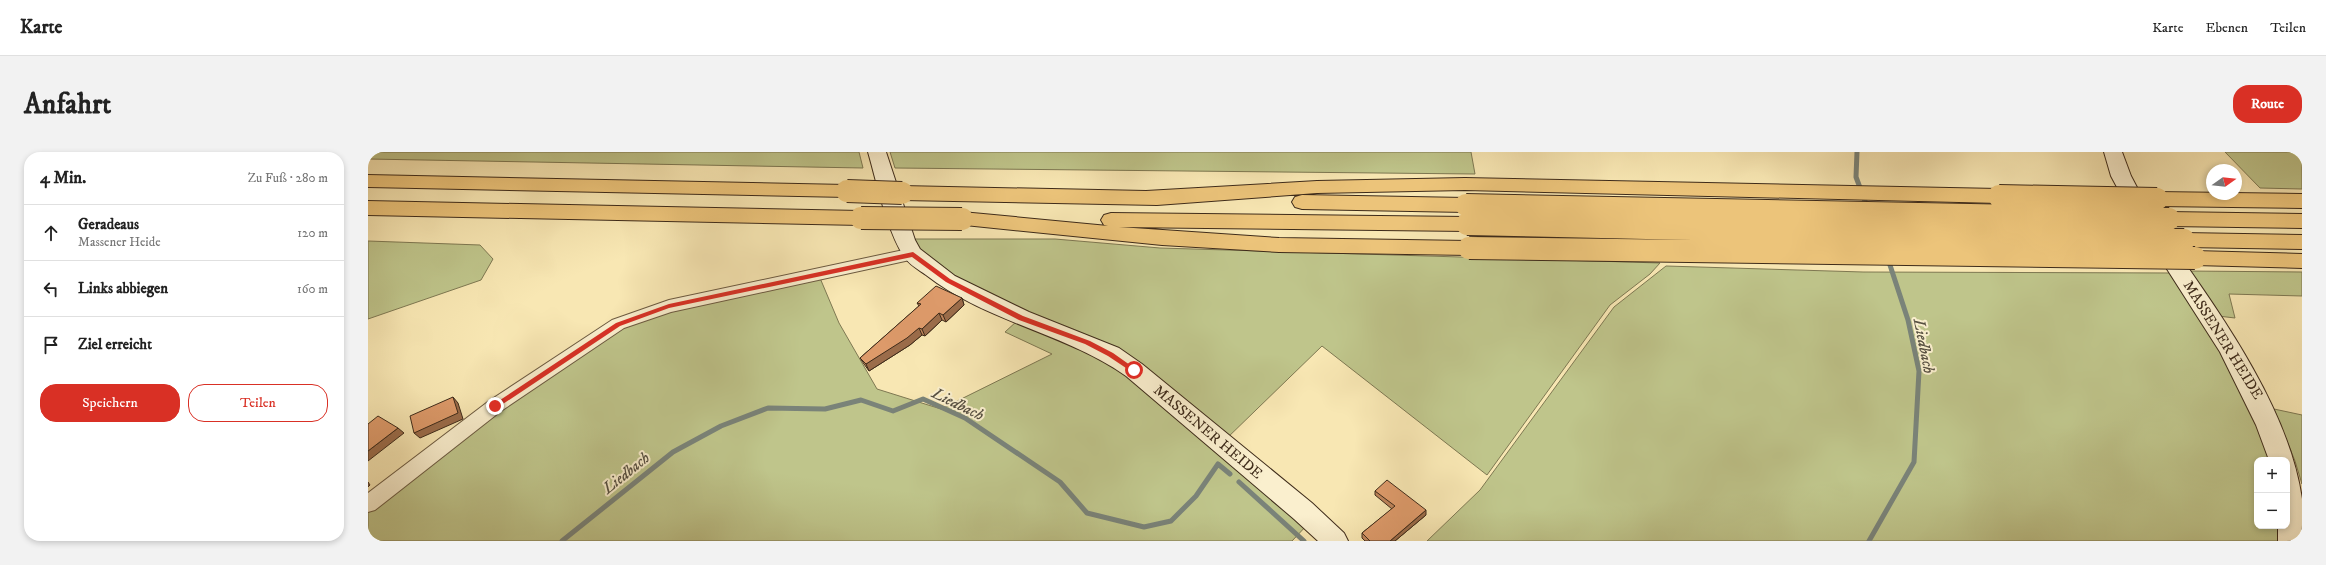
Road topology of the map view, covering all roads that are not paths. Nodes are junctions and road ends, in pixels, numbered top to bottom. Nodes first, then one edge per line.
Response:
1 (878, 152) edge
2 (2113, 152) edge
3 (368, 181) edge
4 (1143, 198) junction
5 (2302, 201) edge
6 (368, 208) edge
7 (1467, 215) junction
8 (962, 219) junction
9 (2302, 221) edge
10 (2302, 242) edge
11 (913, 254) junction
12 (2302, 261) edge
13 (368, 504) edge
14 (1335, 541) edge
15 (2291, 541) edge

1 - 11 street, MASSENER HEIDE
2 - 15 street, MASSENER HEIDE
3 - 4 highway, bridge
4 - 5 highway, bridge
4 - 7 highway
6 - 8 highway, bridge
7 - 8 highway
7 - 9 highway, bridge
7 - 10 highway, bridge
8 - 12 highway, bridge
11 - 13 street
11 - 14 street, MASSENER HEIDE

